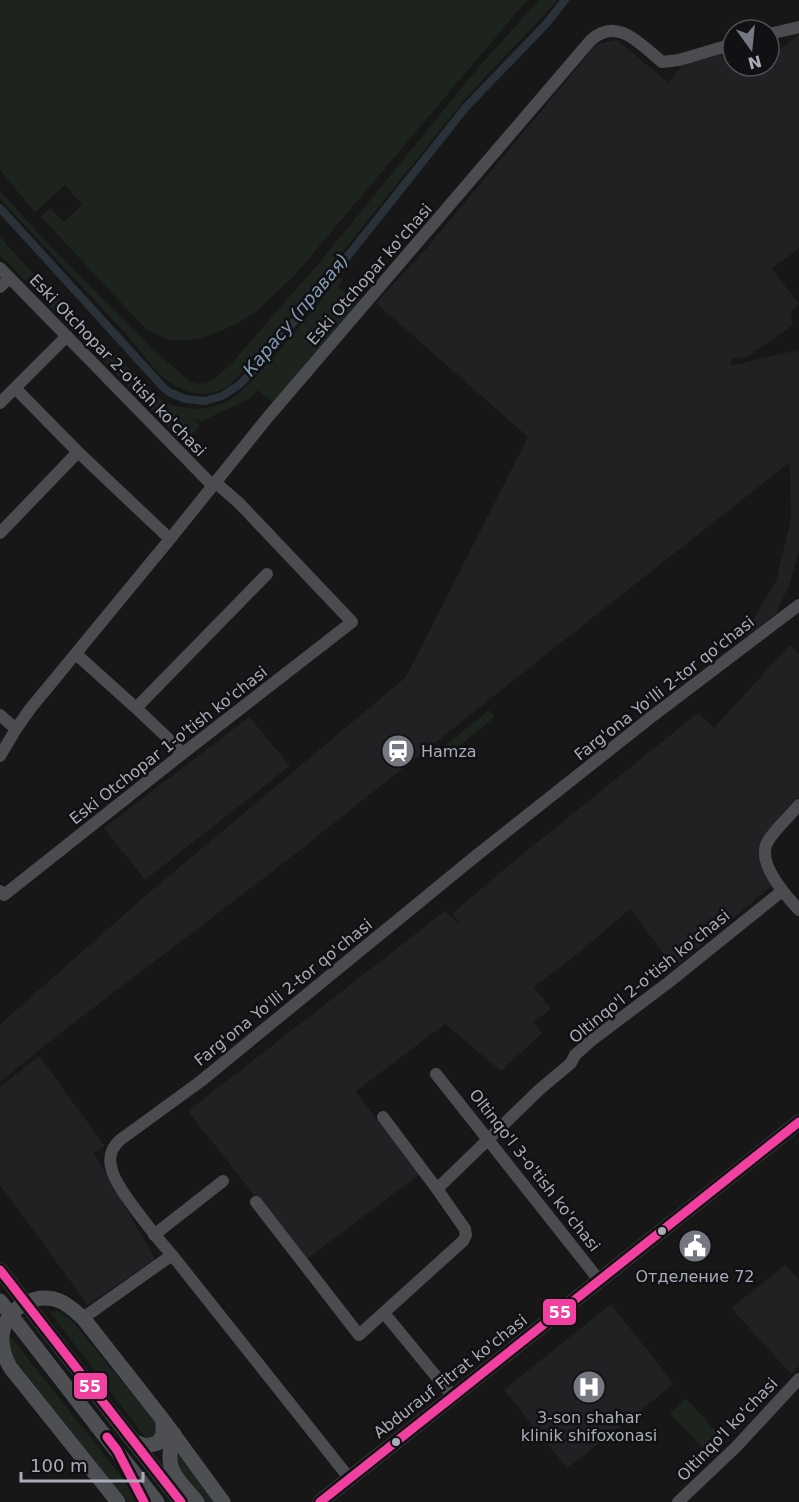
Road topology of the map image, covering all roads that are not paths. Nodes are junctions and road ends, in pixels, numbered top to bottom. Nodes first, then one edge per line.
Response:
1 (799, 27) edge
2 (781, 31) edge
3 (721, 48) edge
4 (0, 268) edge
5 (9, 278) junction
6 (0, 287) edge
7 (67, 336) junction
8 (15, 388) junction
9 (0, 403) edge
10 (78, 452) junction
11 (214, 483) junction
12 (0, 533) edge
13 (170, 539) junction
14 (267, 574) dead end
15 (799, 605) edge
16 (352, 622) joint
17 (76, 654) junction
18 (136, 708) junction
19 (0, 715) edge
20 (16, 729) junction
21 (182, 754) junction
22 (0, 756) edge
23 (799, 805) edge
24 (782, 891) junction
25 (2, 893) edge
26 (799, 910) edge
27 (436, 1074) dead end
28 (383, 1117) dead end
29 (799, 1122) edge
30 (799, 1134) edge
31 (489, 1140) junction
32 (753, 1164) junction
33 (223, 1181) dead end
34 (437, 1189) junction
35 (256, 1202) dead end
36 (154, 1235) junction
37 (172, 1254) junction
38 (0, 1270) edge
39 (602, 1284) junction
40 (0, 1301) edge
41 (384, 1313) junction
42 (83, 1318) junction
43 (799, 1379) edge
44 (456, 1400) junction
45 (163, 1420) junction
46 (178, 1439) junction
47 (135, 1442) junction
48 (117, 1450) junction
49 (353, 1482) junction
50 (118, 1502) edge
51 (144, 1502) edge
52 (157, 1502) edge
53 (181, 1502) edge
54 (197, 1502) edge
55 (224, 1502) edge
56 (230, 1502) edge
57 (320, 1502) edge
58 (335, 1502) edge
59 (678, 1502) edge

1 - 2 street
3 - 11 street, Eski Otchopar ko'chasi
4 - 5 street, Eski Otchopar 2-o'tish ko'chasi
5 - 6 street
5 - 7 street, Eski Otchopar 2-o'tish ko'chasi
7 - 8 street
7 - 11 street, Eski Otchopar 2-o'tish ko'chasi
8 - 9 street
8 - 10 street
10 - 12 street
10 - 13 street
11 - 13 street, Eski Otchopar ko'chasi
11 - 16 street, Eski Otchopar 2-o'tish ko'chasi
13 - 17 street, Eski Otchopar ko'chasi
14 - 18 street
15 - 36 street, Farg'ona Yo'lli 2-tor qo'chasi
16 - 21 street, Eski Otchopar 1-o'tish ko'chasi
17 - 18 street
17 - 20 street, Eski Otchopar ko'chasi
18 - 21 street
19 - 20 street
20 - 22 street, Eski Otchopar ko'chasi
21 - 25 street, Eski Otchopar 1-o'tish ko'chasi
23 - 24 street
24 - 26 street
24 - 31 street, Oltinqo'l 2-o'tish ko'chasi
27 - 31 street, Oltinqo'l 3-o'tish ko'chasi
28 - 34 street
29 - 32 main road, Abdurauf Fitrat ko'chasi
30 - 32 main road, Abdurauf Fitrat ko'chasi
31 - 34 street, Oltinqo'l 2-o'tish ko'chasi
31 - 39 street, Oltinqo'l 3-o'tish ko'chasi
32 - 39 main road, Abdurauf Fitrat ko'chasi
33 - 36 street
34 - 41 street
35 - 41 street
36 - 37 street, Farg'ona Yo'lli 2-tor qo'chasi
37 - 42 street
37 - 49 street, Farg'ona Yo'lli 2-tor qo'chasi
38 - 47 main road, bridge
39 - 44 main road, Abdurauf Fitrat ko'chasi
40 - 48 main road, bridge
41 - 44 street
42 - 45 main road
42 - 50 main road
43 - 59 street, Oltinqo'l ko'chasi
44 - 49 main road, Abdurauf Fitrat ko'chasi
45 - 46 main road
45 - 47 main road
46 - 54 main road
46 - 55 main road
46 - 56 main road
47 - 53 main road
48 - 51 main road
48 - 52 main road
49 - 57 main road, Abdurauf Fitrat ko'chasi
49 - 58 main road, Abdurauf Fitrat ko'chasi

